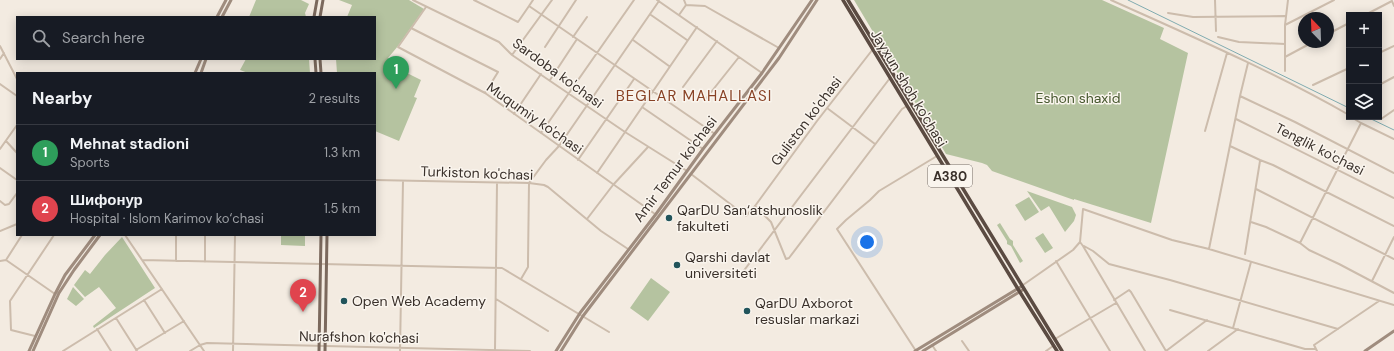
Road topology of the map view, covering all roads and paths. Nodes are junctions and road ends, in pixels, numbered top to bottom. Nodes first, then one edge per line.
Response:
1 (226, 0) edge
2 (231, 0) edge
3 (317, 0) edge
4 (323, 0) edge
5 (413, 0) edge
6 (474, 0) edge
7 (533, 0) edge
8 (552, 0) edge
9 (576, 0) edge
10 (634, 0) edge
11 (684, 0) edge
12 (812, 0) edge
13 (817, 0) edge
14 (843, 0) edge
15 (848, 0) edge
16 (1111, 0) edge
17 (1215, 0) edge
18 (1288, 0) edge
19 (1334, 0) edge
20 (658, 1) edge
21 (1392, 1) edge
22 (686, 4) junction
23 (529, 6) junction
24 (1394, 6) edge
25 (426, 7) junction
26 (1371, 12) edge
27 (1168, 13) dead end
28 (542, 14) junction
29 (651, 14) junction
30 (679, 15) junction
31 (218, 16) edge
32 (223, 16) edge
33 (314, 16) edge
34 (320, 16) edge
35 (1285, 16) junction
36 (587, 17) dead end
37 (1215, 17) junction
38 (1285, 25) junction
39 (1346, 25) edge
40 (559, 27) junction
41 (697, 27) junction
42 (411, 28) junction
43 (1216, 31) dead end
44 (1334, 31) edge
45 (573, 37) junction
46 (1218, 37) dead end
47 (577, 39) junction
48 (633, 40) junction
49 (688, 40) junction
50 (717, 41) junction
51 (1286, 44) junction
52 (0, 46) edge
53 (1394, 46) edge
54 (545, 47) dead end
55 (780, 48) junction
56 (1302, 48) edge
57 (873, 49) junction
58 (1382, 52) edge
59 (4, 53) junction
60 (596, 53) junction
61 (1227, 53) junction
62 (512, 55) junction
63 (739, 56) junction
64 (1285, 57) junction
65 (0, 59) edge
66 (200, 60) edge
67 (206, 60) edge
68 (315, 60) edge
69 (320, 60) edge
70 (321, 63) junction
71 (1248, 63) junction
72 (315, 64) junction
73 (615, 66) junction
74 (669, 66) junction
75 (1346, 69) edge
76 (1286, 71) dead end
77 (195, 72) edge
78 (201, 72) edge
79 (316, 72) edge
80 (321, 72) edge
81 (762, 73) junction
82 (541, 74) junction
83 (16, 77) edge
84 (1394, 77) edge
85 (890, 78) junction
86 (634, 79) junction
87 (550, 80) junction
88 (1382, 83) edge
89 (0, 84) edge
90 (1313, 85) dead end
91 (683, 87) dead end
92 (652, 91) junction
93 (485, 93) junction
94 (568, 94) junction
95 (16, 95) edge
96 (1240, 96) junction
97 (704, 101) dead end
98 (587, 106) junction
99 (642, 106) junction
100 (907, 106) junction
101 (827, 108) junction
102 (1394, 110) edge
103 (514, 114) junction
104 (1346, 114) edge
105 (1382, 118) edge
106 (606, 119) junction
107 (1236, 119) junction
108 (1356, 120) edge
109 (1361, 123) junction
110 (16, 126) edge
111 (852, 127) junction
112 (1205, 131) dead end
113 (625, 132) junction
114 (541, 133) junction
115 (715, 134) junction
116 (1394, 139) edge
117 (6, 141) junction
118 (876, 144) junction
119 (560, 146) junction
120 (1230, 146) junction
121 (648, 147) junction
122 (0, 149) edge
123 (703, 149) junction
124 (1348, 149) junction
125 (16, 152) edge
126 (944, 156) junction
127 (938, 157) junction
128 (578, 160) junction
129 (1260, 160) junction
130 (0, 168) edge
131 (1338, 170) junction
132 (687, 171) junction
133 (597, 173) junction
134 (1394, 173) edge
135 (691, 174) junction
136 (16, 179) edge
137 (376, 180) edge
138 (403, 180) junction
139 (497, 183) junction
140 (529, 184) junction
141 (614, 185) junction
142 (960, 188) junction
143 (1256, 190) junction
144 (1326, 192) junction
145 (16, 194) edge
146 (1394, 198) edge
147 (0, 201) edge
148 (755, 206) junction
149 (656, 214) junction
150 (1313, 218) junction
151 (587, 220) junction
152 (1251, 222) junction
153 (16, 224) edge
154 (1394, 226) edge
155 (774, 229) junction
156 (0, 231) edge
157 (21, 236) edge
158 (53, 236) edge
159 (94, 236) edge
160 (99, 236) edge
161 (126, 236) edge
162 (176, 236) edge
163 (205, 236) edge
164 (235, 236) edge
165 (321, 236) edge
166 (327, 236) edge
167 (1394, 237) edge
168 (1080, 242) junction
169 (1300, 243) junction
170 (1083, 246) junction
171 (999, 248) junction
172 (628, 249) junction
173 (1209, 249) junction
174 (995, 251) junction
175 (1245, 254) dead end
176 (1385, 254) junction
177 (1394, 259) edge
178 (6, 260) junction
179 (142, 260) junction
180 (0, 261) edge
181 (176, 261) junction
182 (1056, 261) junction
183 (205, 262) junction
184 (235, 262) junction
185 (1251, 262) junction
186 (321, 265) junction
187 (326, 265) junction
188 (402, 266) junction
189 (497, 267) junction
190 (28, 275) junction
191 (739, 277) dead end
192 (521, 279) junction
193 (1372, 281) junction
194 (1023, 288) junction
195 (162, 289) junction
196 (1019, 291) junction
197 (1394, 293) edge
198 (55, 294) junction
199 (496, 299) junction
200 (144, 300) junction
201 (1114, 300) junction
202 (1240, 300) junction
203 (1379, 301) junction
204 (1116, 303) junction
205 (1394, 305) edge
206 (1170, 310) dead end
207 (582, 315) junction
208 (116, 318) junction
209 (1091, 318) junction
210 (1208, 320) junction
211 (184, 321) junction
212 (960, 326) junction
213 (1233, 328) junction
214 (97, 329) junction
215 (1238, 329) junction
216 (1338, 329) junction
217 (548, 331) dead end
218 (1394, 331) edge
219 (610, 332) dead end
220 (165, 333) junction
221 (35, 336) junction
222 (1055, 339) junction
223 (962, 340) dead end
224 (233, 344) junction
225 (200, 345) junction
226 (932, 345) junction
227 (319, 346) junction
228 (325, 346) junction
229 (1054, 346) junction
230 (400, 347) junction
231 (1317, 350) edge
232 (29, 351) edge
233 (33, 351) edge
234 (63, 351) edge
235 (111, 351) edge
236 (137, 351) edge
237 (190, 351) edge
238 (204, 351) edge
239 (233, 351) edge
240 (319, 351) edge
241 (325, 351) edge
242 (400, 351) edge
243 (495, 351) edge
244 (530, 351) edge
245 (556, 351) edge
246 (561, 351) edge
247 (915, 351) edge
248 (923, 351) edge
249 (936, 351) edge
250 (969, 351) edge
251 (1046, 351) edge
252 (1057, 351) edge
253 (1062, 351) edge
254 (1110, 351) edge
255 (1145, 351) edge
256 (1166, 351) edge
257 (1208, 351) edge
258 (1366, 351) edge

1 - 31 main road
2 - 32 main road
3 - 33 main road
4 - 34 main road
5 - 25 street, Sardoba ko'chasi
6 - 23 street
7 - 23 street
8 - 28 street
9 - 40 street
10 - 60 street
11 - 22 street
12 - 55 main road, Amir Temur ko'chasi
13 - 135 main road, Amir Temur ko'chasi
14 - 57 highway, Jayxun shoh ko'chasi / A380
15 - 126 highway, Jayxun shoh ko'chasi / A380
16 - 61 street
17 - 37 street
18 - 35 street
19 - 38 street
20 - 29 street
20 - 30 street
21 - 24 street
21 - 26 street
22 - 30 street
22 - 55 street
23 - 28 street
25 - 42 street
25 - 62 street, Sardoba ko'chasi
27 - 37 street
28 - 40 street
28 - 62 street
29 - 48 street
29 - 49 street
30 - 41 street
35 - 37 street
35 - 38 street
36 - 45 street
37 - 43 street
38 - 51 street
39 - 44 street
40 - 45 street
40 - 54 street
41 - 49 street
41 - 50 street
42 - 93 street, Muqumiy ko'chasi
42 - 93 street
45 - 47 street
46 - 51 street
47 - 60 street
47 - 87 street
48 - 73 street
48 - 74 street
49 - 74 street
50 - 63 street
50 - 91 street
51 - 64 street
52 - 59 street
53 - 58 street
55 - 81 main road, Amir Temur ko'chasi
56 - 64 street
57 - 85 highway, Jayxun shoh ko'chasi / A380
57 - 101 street, Guliston ko'chasi
59 - 65 street
59 - 83 street
60 - 73 street
60 - 94 street
61 - 71 street
61 - 112 street
62 - 82 street, Sardoba ko'chasi
63 - 81 street
63 - 97 street
64 - 76 street
66 - 77 main road
67 - 78 main road
68 - 72 main road
69 - 70 main road
70 - 72 main road
70 - 80 main road
71 - 96 street
71 - 104 street
72 - 79 main road
73 - 86 street
73 - 98 street
74 - 92 street
75 - 90 street
81 - 115 main road, Amir Temur ko'chasi
82 - 87 street, Sardoba ko'chasi
82 - 103 street
84 - 88 street
85 - 100 highway, Jayxun shoh ko'chasi / A380
85 - 111 street
86 - 92 street
86 - 106 street
87 - 94 street, Sardoba ko'chasi
89 - 95 street
92 - 99 street
92 - 115 street
93 - 103 street, Muqumiy ko'chasi
94 - 98 street, Sardoba ko'chasi
94 - 114 street
96 - 107 street
96 - 124 street
98 - 106 street, Sardoba ko'chasi
98 - 119 street
99 - 113 street
99 - 123 street
100 - 118 street
100 - 127 highway, Jayxun shoh ko'chasi / A380
101 - 111 street
101 - 148 street, Guliston ko'chasi
102 - 105 street
103 - 114 street, Muqumiy ko'chasi
106 - 113 street, Sardoba ko'chasi
106 - 128 street
107 - 120 street
107 - 131 street, Tenglik ko'chasi
108 - 109 street
109 - 116 street
109 - 124 street
110 - 117 street
111 - 118 street
111 - 155 street
113 - 121 street, Sardoba ko'chasi
113 - 133 street
114 - 119 street, Muqumiy ko'chasi
115 - 123 main road, Amir Temur ko'chasi
117 - 122 street
117 - 125 street
118 - 155 street
119 - 128 street, Muqumiy ko'chasi
119 - 140 street
120 - 129 street
120 - 173 street
121 - 132 street, Sardoba ko'chasi
121 - 141 street
123 - 132 main road, Amir Temur ko'chasi
124 - 131 street
124 - 134 street
126 - 127 highway
126 - 142 highway, Jayxun shoh ko'chasi / A380
127 - 142 highway, Jayxun shoh ko'chasi / A380
127 - 247 street
128 - 133 street, Muqumiy ko'chasi
129 - 143 street
129 - 144 street
130 - 136 street
131 - 144 street
131 - 146 street, Tenglik ko'chasi
132 - 135 main road
132 - 149 main road, Amir Temur ko'chasi
133 - 141 street, Muqumiy ko'chasi
135 - 148 street
135 - 207 main road, Amir Temur ko'chasi
137 - 138 street, Turkiston ko'chasi
138 - 139 street, Turkiston ko'chasi
138 - 188 street
139 - 140 street, Turkiston ko'chasi
139 - 189 street
140 - 151 street, Turkiston ko'chasi
140 - 192 street
141 - 149 street, Muqumiy ko'chasi
141 - 151 street
142 - 171 highway, Jayxun shoh ko'chasi / A380
142 - 174 highway, Jayxun shoh ko'chasi / A380
143 - 150 street
143 - 152 street
144 - 150 street
144 - 154 street
145 - 147 street
148 - 155 street
149 - 172 main road, Amir Temur ko'chasi
150 - 169 street
150 - 176 street
151 - 172 street, Turkiston ko'chasi
152 - 169 street
152 - 175 street
153 - 156 street
155 - 191 street
157 - 178 street
158 - 190 street
159 - 198 main road
160 - 233 main road
161 - 179 street
162 - 181 street
163 - 183 street
164 - 184 street
165 - 186 main road
166 - 187 main road
167 - 176 street
168 - 170 street
168 - 173 street
168 - 182 street
169 - 193 street
170 - 201 street
170 - 202 street
171 - 174 highway
171 - 194 highway, Jayxun shoh ko'chasi / A380
172 - 207 main road, Amir Temur ko'chasi
173 - 185 street
174 - 196 highway, Jayxun shoh ko'chasi / A380
176 - 177 street
176 - 193 street
178 - 180 street
178 - 190 street
179 - 181 street
179 - 195 street
181 - 183 street
182 - 194 street
182 - 209 street
183 - 184 street
184 - 186 street
184 - 224 street
185 - 202 street
185 - 203 street
186 - 187 street
186 - 227 main road
187 - 188 street
187 - 228 main road
188 - 189 street
188 - 230 street
189 - 192 street
189 - 199 street
190 - 198 street
190 - 221 street
192 - 207 street
193 - 197 street
194 - 196 main road
194 - 222 highway, Jayxun shoh ko'chasi / A380
195 - 200 street
195 - 211 street
196 - 212 main road
196 - 229 highway, Jayxun shoh ko'chasi / A380
198 - 221 main road
199 - 217 street
199 - 243 street
200 - 208 street
200 - 220 street
201 - 204 street
201 - 256 street
202 - 213 street
202 - 216 street
203 - 205 street
203 - 216 street
204 - 209 street
204 - 255 street
206 - 210 street
207 - 219 street
207 - 245 main road, Amir Temur ko'chasi
207 - 246 main road, Amir Temur ko'chasi
208 - 214 street
208 - 236 street
209 - 222 street
209 - 254 street
210 - 213 street
210 - 256 street
211 - 220 street
211 - 225 street
212 - 226 main road
212 - 247 main road
213 - 215 street
214 - 234 street
214 - 235 street
215 - 231 street
215 - 257 street
216 - 231 street
218 - 258 main road
220 - 236 street
221 - 232 main road
222 - 253 highway, Jayxun shoh ko'chasi / A380
223 - 250 street
224 - 225 street, Nurafshon ko'chasi
224 - 227 street, Nurafshon ko'chasi
224 - 239 street
225 - 237 street, Nurafshon ko'chasi
225 - 238 street
226 - 248 main road
226 - 249 street
227 - 228 street, Nurafshon ko'chasi
227 - 240 main road
228 - 230 street, Nurafshon ko'chasi
228 - 241 main road
229 - 251 street
229 - 252 highway, Jayxun shoh ko'chasi / A380
230 - 242 street
230 - 243 street, Nurafshon ko'chasi
243 - 244 street, Nurafshon ko'chasi

